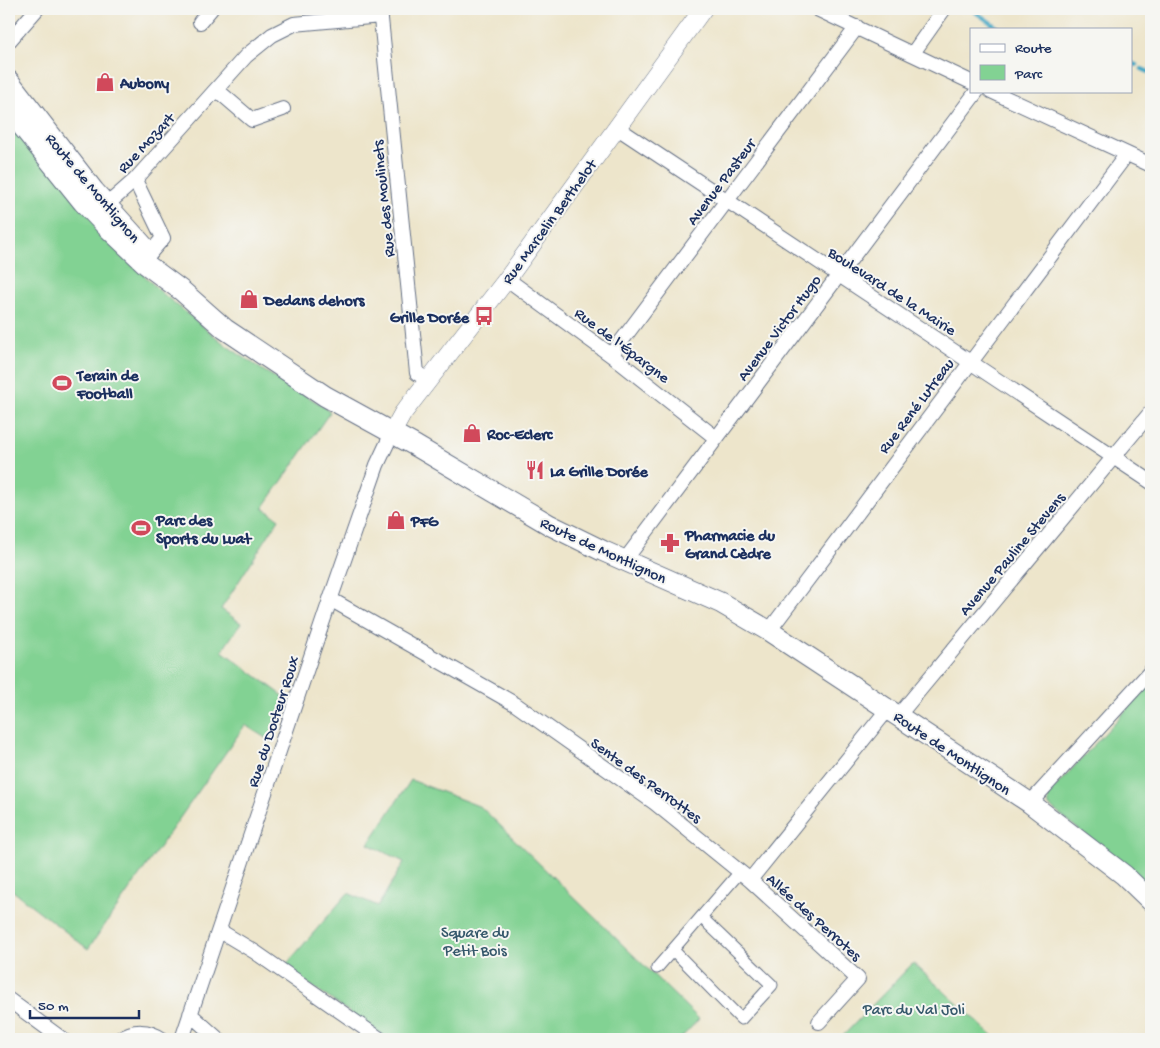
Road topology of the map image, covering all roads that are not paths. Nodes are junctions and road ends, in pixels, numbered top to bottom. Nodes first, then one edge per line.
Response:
1 (37, 9) edge
2 (211, 9) edge
3 (703, 9) edge
4 (817, 9) edge
5 (944, 9) edge
6 (381, 12) edge
7 (200, 22) dead end
8 (857, 27) junction
9 (9, 41) edge
10 (913, 53) junction
11 (9, 81) edge
12 (970, 82) edge
13 (217, 90) junction
14 (976, 92) edge
15 (993, 92) edge
16 (283, 109) dead end
17 (9, 110) edge
18 (616, 127) junction
19 (1128, 154) junction
20 (1151, 164) edge
21 (135, 180) junction
22 (727, 201) junction
23 (101, 210) junction
24 (150, 253) junction
25 (839, 274) junction
26 (507, 279) junction
27 (182, 291) junction
28 (611, 355) junction
29 (970, 361) junction
30 (428, 380) junction
31 (1151, 412) edge
32 (392, 433) junction
33 (716, 438) junction
34 (1114, 458) junction
35 (1151, 482) edge
36 (625, 560) junction
37 (330, 599) junction
38 (769, 631) junction
39 (1151, 671) edge
40 (893, 712) junction
41 (1030, 803) junction
42 (745, 876) junction
43 (1151, 901) edge
44 (701, 917) junction
45 (220, 931) junction
46 (673, 950) junction
47 (657, 968) dead end
48 (9, 1000) edge
49 (188, 1018) junction
50 (819, 1022) dead end
51 (158, 1037) edge
52 (62, 1039) edge
53 (120, 1039) edge
54 (182, 1039) edge
55 (218, 1039) edge
56 (380, 1039) edge

1 - 9 street
2 - 7 street
3 - 18 street, Rue Marcelin Berthelot
4 - 8 street
5 - 10 street
6 - 13 street, Rue Mozart
6 - 30 street, Rue des Moulinets
8 - 10 street
8 - 22 street, Avenue Pasteur
10 - 12 street
11 - 23 main road, Route de Montlignon
13 - 16 street
13 - 21 street, Rue Mozart
14 - 25 street, Avenue Victor Hugo
15 - 19 street
17 - 23 main road, Route de Montlignon
18 - 22 street, Boulevard de la Mairie
18 - 26 street, Rue Marcelin Berthelot
19 - 20 street
19 - 29 street, Rue René Lutreau
21 - 23 street, Rue Mozart
21 - 24 street
22 - 25 street, Boulevard de la Mairie
22 - 28 street, Avenue Pasteur
23 - 24 main road, Route de Montlignon
23 - 27 main road, Route de Montlignon
24 - 27 main road, Route de Montlignon
25 - 29 street, Boulevard de la Mairie
25 - 33 street, Avenue Victor Hugo
26 - 28 street, Rue de l'Épargne
26 - 30 street, Rue Marcelin Berthelot
27 - 32 main road, Route de Montlignon
28 - 33 street, Rue de l'Épargne
29 - 34 street, Boulevard de la Mairie
29 - 38 street, Rue René Lutreau
30 - 32 street, Rue Marcelin Berthelot
31 - 34 street, Avenue Pauline Stevens
32 - 36 main road, Route de Montlignon
32 - 37 street, Rue du Docteur Roux
33 - 36 street, Avenue Victor Hugo
34 - 35 street, Boulevard de la Mairie
34 - 40 street, Avenue Pauline Stevens
36 - 38 main road, Route de Montlignon
37 - 42 street, Sente des Perrottes
37 - 45 street, Rue du Docteur Roux
38 - 40 main road, Route de Montlignon
39 - 41 street
40 - 41 main road, Route de Montlignon
40 - 42 street
41 - 43 main road, Route de Montlignon
42 - 44 street
42 - 50 street, Allée des Perrotes
44 - 46 street
44 - 46 street
45 - 49 street, Rue du Docteur Roux
45 - 56 street
46 - 47 street
48 - 52 street
49 - 51 street
49 - 54 street, Rue du Docteur Roux
49 - 55 street
51 - 53 street

